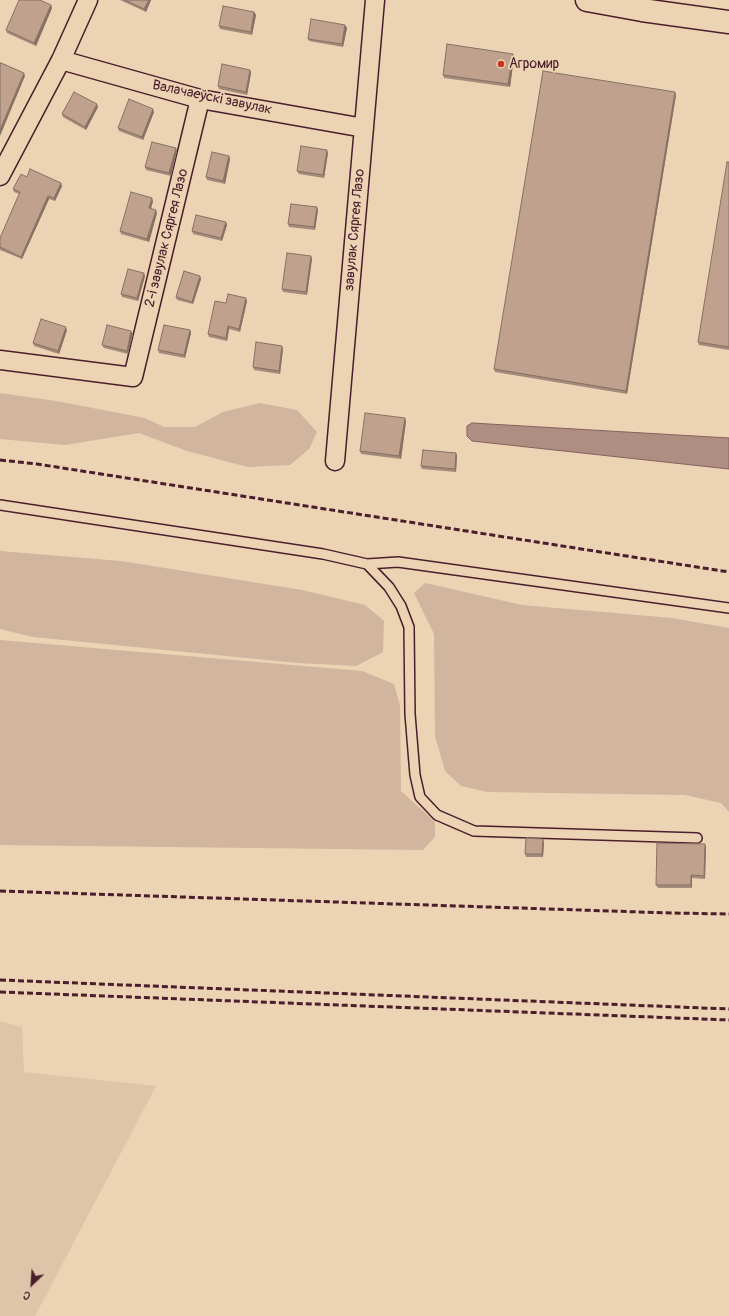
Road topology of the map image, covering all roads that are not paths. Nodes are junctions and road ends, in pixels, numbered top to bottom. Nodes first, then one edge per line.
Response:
1 (88, 0) edge
2 (375, 0) edge
3 (587, 0) edge
4 (642, 5) edge
5 (729, 22) edge
6 (61, 60) junction
7 (200, 99) junction
8 (364, 128) junction
9 (0, 176) edge
10 (0, 360) edge
11 (335, 461) dead end
12 (0, 505) edge
13 (367, 564) junction
14 (729, 608) edge
15 (697, 838) dead end

1 - 6 street
2 - 8 street, завулак Сяргея Лазо
3 - 4 main road
4 - 5 main road
6 - 7 street, Валачаеўскі завулак
6 - 9 street
7 - 8 street, Валачаеўскі завулак
7 - 10 street, 2-і завулак Сяргея Лазо
8 - 11 street, завулак Сяргея Лазо
12 - 13 lane
13 - 14 lane
13 - 15 lane

